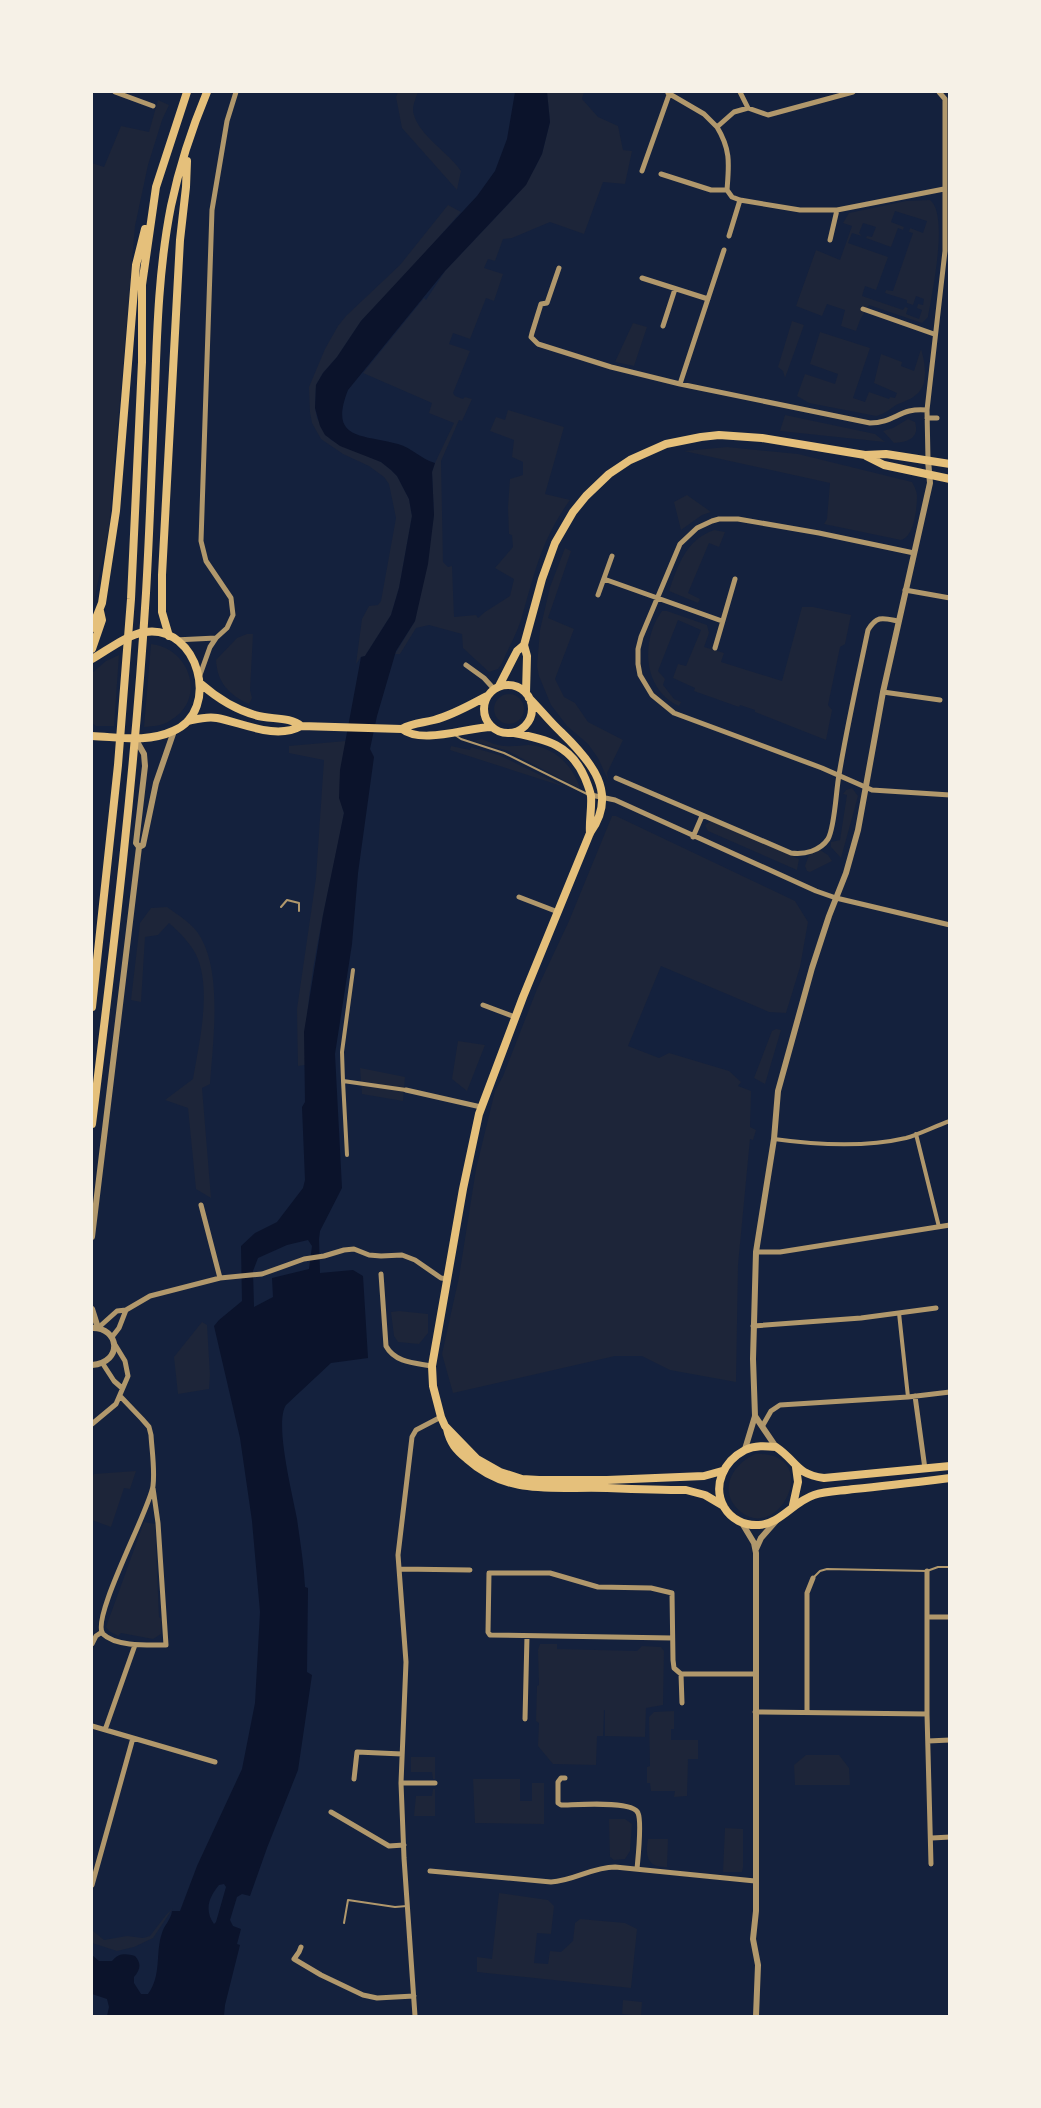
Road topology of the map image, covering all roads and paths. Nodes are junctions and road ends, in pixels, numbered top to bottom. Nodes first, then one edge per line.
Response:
1 (115, 92) edge
2 (187, 92) edge
3 (207, 92) edge
4 (236, 92) edge
5 (669, 92) edge
6 (740, 92) edge
7 (853, 92) edge
8 (939, 92) edge
9 (153, 106) dead end
10 (748, 108) junction
11 (717, 127) junction
12 (187, 149) junction
13 (642, 171) dead end
14 (661, 174) dead end
15 (156, 187) junction
16 (944, 189) junction
17 (727, 190) junction
18 (740, 200) junction
19 (837, 210) junction
20 (729, 236) dead end
21 (830, 240) dead end
22 (724, 250) dead end
23 (947, 250) edge
24 (559, 268) dead end
25 (642, 278) dead end
26 (675, 289) junction
27 (708, 299) junction
28 (863, 309) dead end
29 (663, 326) dead end
30 (934, 334) junction
31 (680, 384) junction
32 (927, 410) junction
33 (927, 418) junction
34 (937, 418) dead end
35 (865, 455) junction
36 (928, 460) junction
37 (950, 464) edge
38 (929, 475) junction
39 (950, 479) edge
40 (914, 553) junction
41 (612, 556) dead end
42 (604, 579) junction
43 (735, 579) dead end
44 (905, 590) junction
45 (598, 595) dead end
46 (950, 598) edge
47 (656, 599) junction
48 (100, 611) junction
49 (722, 621) junction
50 (898, 621) junction
51 (92, 628) edge
52 (172, 638) junction
53 (216, 638) junction
54 (524, 645) junction
55 (715, 648) dead end
56 (92, 649) edge
57 (92, 659) edge
58 (466, 665) dead end
59 (200, 675) junction
60 (201, 684) junction
61 (496, 687) junction
62 (883, 692) junction
63 (528, 695) junction
64 (487, 696) junction
65 (940, 700) dead end
66 (188, 721) junction
67 (301, 726) junction
68 (492, 727) junction
69 (402, 729) junction
70 (174, 731) junction
71 (453, 733) junction
72 (511, 733) junction
73 (92, 736) edge
74 (135, 738) junction
75 (839, 775) junction
76 (616, 778) dead end
77 (867, 788) junction
78 (591, 795) junction
79 (950, 795) edge
80 (601, 796) junction
81 (702, 816) junction
82 (590, 833) junction
83 (693, 837) junction
84 (139, 847) junction
85 (519, 897) dead end
86 (836, 898) junction
87 (281, 907) dead end
88 (299, 911) dead end
89 (558, 912) junction
90 (950, 925) edge
91 (352, 970) dead end
92 (483, 1005) dead end
93 (92, 1007) edge
94 (515, 1017) junction
95 (343, 1080) junction
96 (406, 1090) joint
97 (481, 1107) junction
98 (950, 1121) edge
99 (92, 1124) edge
100 (916, 1134) junction
101 (774, 1139) junction
102 (347, 1155) dead end
103 (201, 1205) dead end
104 (950, 1225) edge
105 (939, 1227) junction
106 (92, 1237) edge
107 (756, 1252) junction
108 (381, 1274) dead end
109 (220, 1278) junction
110 (448, 1279) junction
111 (936, 1308) dead end
112 (92, 1309) edge
113 (126, 1311) junction
114 (899, 1313) junction
115 (753, 1326) junction
116 (95, 1328) edge
117 (113, 1340) junction
118 (103, 1364) junction
119 (92, 1365) edge
120 (432, 1366) junction
121 (122, 1388) junction
122 (950, 1392) edge
123 (915, 1396) junction
124 (121, 1397) junction
125 (908, 1397) junction
126 (755, 1416) junction
127 (441, 1418) junction
128 (92, 1424) edge
129 (763, 1425) junction
130 (447, 1429) junction
131 (776, 1447) junction
132 (746, 1449) junction
133 (796, 1465) junction
134 (950, 1466) edge
135 (926, 1469) junction
136 (722, 1471) junction
137 (950, 1478) edge
138 (938, 1480) junction
139 (153, 1488) junction
140 (724, 1506) junction
141 (792, 1506) junction
142 (144, 1509) junction
143 (157, 1509) junction
144 (779, 1517) junction
145 (742, 1523) junction
146 (756, 1553) junction
147 (950, 1567) edge
148 (400, 1569) junction
149 (470, 1570) dead end
150 (927, 1571) junction
151 (813, 1578) joint
152 (927, 1617) junction
153 (950, 1617) edge
154 (102, 1632) junction
155 (527, 1636) junction
156 (672, 1638) junction
157 (92, 1644) edge
158 (135, 1645) junction
159 (681, 1674) junction
160 (756, 1674) junction
161 (682, 1703) dead end
162 (755, 1712) junction
163 (807, 1712) junction
164 (927, 1714) junction
165 (525, 1719) dead end
166 (92, 1726) edge
167 (105, 1730) junction
168 (133, 1738) junction
169 (950, 1740) edge
170 (928, 1741) junction
171 (402, 1754) junction
172 (215, 1762) dead end
173 (565, 1778) dead end
174 (354, 1779) dead end
175 (435, 1782) dead end
176 (401, 1783) junction
177 (331, 1812) dead end
178 (950, 1837) edge
179 (932, 1838) junction
180 (404, 1845) junction
181 (932, 1864) dead end
182 (637, 1869) junction
183 (430, 1871) dead end
184 (755, 1881) junction
185 (92, 1885) edge
186 (406, 1906) junction
187 (344, 1923) dead end
188 (300, 1947) dead end
189 (414, 1996) junction
190 (415, 2016) edge
191 (756, 2016) edge

1 - 9 street
2 - 15 highway
3 - 12 highway
4 - 53 street
5 - 11 street
5 - 13 street
6 - 10 street
7 - 10 street
8 - 16 street
10 - 11 street
11 - 17 street
12 - 52 highway
12 - 99 highway
14 - 17 street
15 - 48 highway
15 - 93 highway
16 - 19 street
16 - 23 street
17 - 18 street
18 - 19 street
18 - 20 street
19 - 21 street
22 - 27 street
23 - 30 street
24 - 31 street
25 - 26 street
26 - 27 street
26 - 29 street
27 - 31 street
28 - 30 street
30 - 32 street
31 - 32 street
32 - 33 street
33 - 34 street
33 - 36 street
35 - 36 main road
35 - 38 main road
35 - 54 main road
36 - 37 main road
36 - 38 street
38 - 39 main road
38 - 40 street
40 - 44 street
40 - 47 street
41 - 42 street
42 - 45 street
42 - 47 street
43 - 49 street
44 - 46 street
44 - 50 street
47 - 49 street
47 - 75 street
48 - 51 highway
48 - 56 highway
49 - 55 street
50 - 62 street
50 - 75 street
52 - 53 street
52 - 57 main road
52 - 59 main road
53 - 59 street
54 - 61 main road
54 - 63 main road
58 - 61 street
59 - 60 main road
60 - 66 main road
60 - 67 main road
61 - 63 main road
61 - 64 main road
62 - 65 street
62 - 77 street
63 - 72 main road
63 - 80 main road
64 - 68 main road
64 - 69 main road
66 - 67 main road
66 - 70 main road
67 - 69 main road
68 - 71 main road
68 - 72 main road
69 - 71 main road
70 - 74 main road
70 - 84 street
71 - 78 lane
72 - 78 main road
73 - 74 main road
74 - 84 street
75 - 77 street
75 - 81 street
76 - 81 street
77 - 79 street
77 - 86 street
78 - 80 street
78 - 82 main road
80 - 82 main road
80 - 83 street
81 - 83 street
82 - 89 main road
83 - 86 street
84 - 106 street
85 - 89 street
86 - 90 street
86 - 101 street
87 - 88 lane
89 - 94 main road
91 - 95 street
92 - 94 street
94 - 97 main road
95 - 96 street
95 - 102 street
96 - 97 street
97 - 110 main road
98 - 100 street
100 - 101 street
100 - 105 street
101 - 107 street
103 - 109 street
104 - 105 street
105 - 107 street
107 - 115 street
108 - 120 street
109 - 110 street
109 - 113 street
110 - 120 main road
111 - 114 street
112 - 116 street
113 - 116 street
113 - 117 street
114 - 115 street
114 - 125 street
115 - 126 street
116 - 117 street
117 - 118 street
117 - 121 street
118 - 119 street
118 - 121 street
120 - 127 main road
121 - 124 street
122 - 123 street
123 - 125 street
123 - 135 street
124 - 128 street
124 - 139 street
125 - 129 street
126 - 129 street
126 - 132 street
127 - 130 main road
127 - 148 street
129 - 131 street
130 - 136 main road
130 - 140 main road
131 - 132 main road
131 - 133 main road
132 - 136 main road
133 - 135 main road
133 - 141 main road
134 - 135 main road
135 - 138 main road
136 - 140 main road
137 - 138 main road
138 - 141 main road
139 - 142 street
139 - 143 street
140 - 145 main road
141 - 144 main road
142 - 143 street
142 - 154 street
143 - 158 street
144 - 145 main road
144 - 146 street
145 - 146 street
146 - 160 street
147 - 150 lane
148 - 149 street
148 - 171 street
150 - 151 lane
150 - 152 street
151 - 163 street
152 - 153 street
152 - 164 street
154 - 157 street
154 - 158 street
155 - 156 street
155 - 156 street
155 - 165 street
156 - 159 street
158 - 167 street
159 - 160 street
159 - 161 street
160 - 162 street
162 - 163 street
162 - 184 street
163 - 164 street
164 - 170 street
166 - 167 street
167 - 168 street
168 - 172 street
168 - 185 street
169 - 170 street
170 - 179 street
171 - 174 street
171 - 176 street
173 - 182 street
175 - 176 street
176 - 180 street
177 - 180 street
178 - 179 street
179 - 181 street
180 - 186 street
182 - 183 street
182 - 184 street
184 - 191 street
186 - 187 lane
186 - 189 street
188 - 189 street
189 - 190 street

